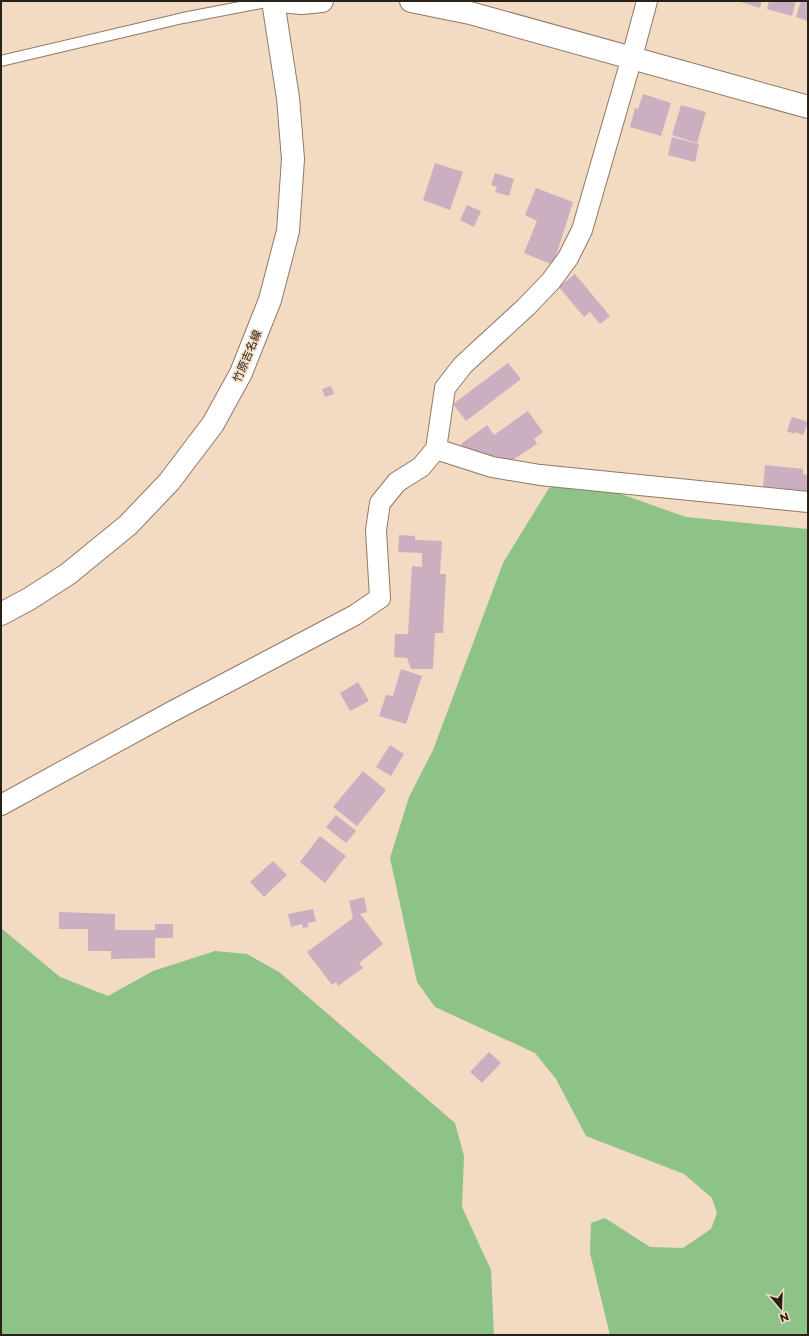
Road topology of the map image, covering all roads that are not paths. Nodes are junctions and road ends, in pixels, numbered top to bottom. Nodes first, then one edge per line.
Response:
1 (272, 1) edge
2 (278, 1) edge
3 (322, 1) edge
4 (411, 1) edge
5 (647, 1) edge
6 (632, 57) junction
7 (1, 61) edge
8 (808, 107) edge
9 (436, 449) junction
10 (808, 502) edge
11 (1, 614) edge
12 (1, 805) edge

1 - 7 lane
1 - 11 main road, 竹原吉名線
2 - 3 main road
4 - 6 main road
5 - 6 street
6 - 8 main road
6 - 9 street
9 - 10 street
9 - 12 street

